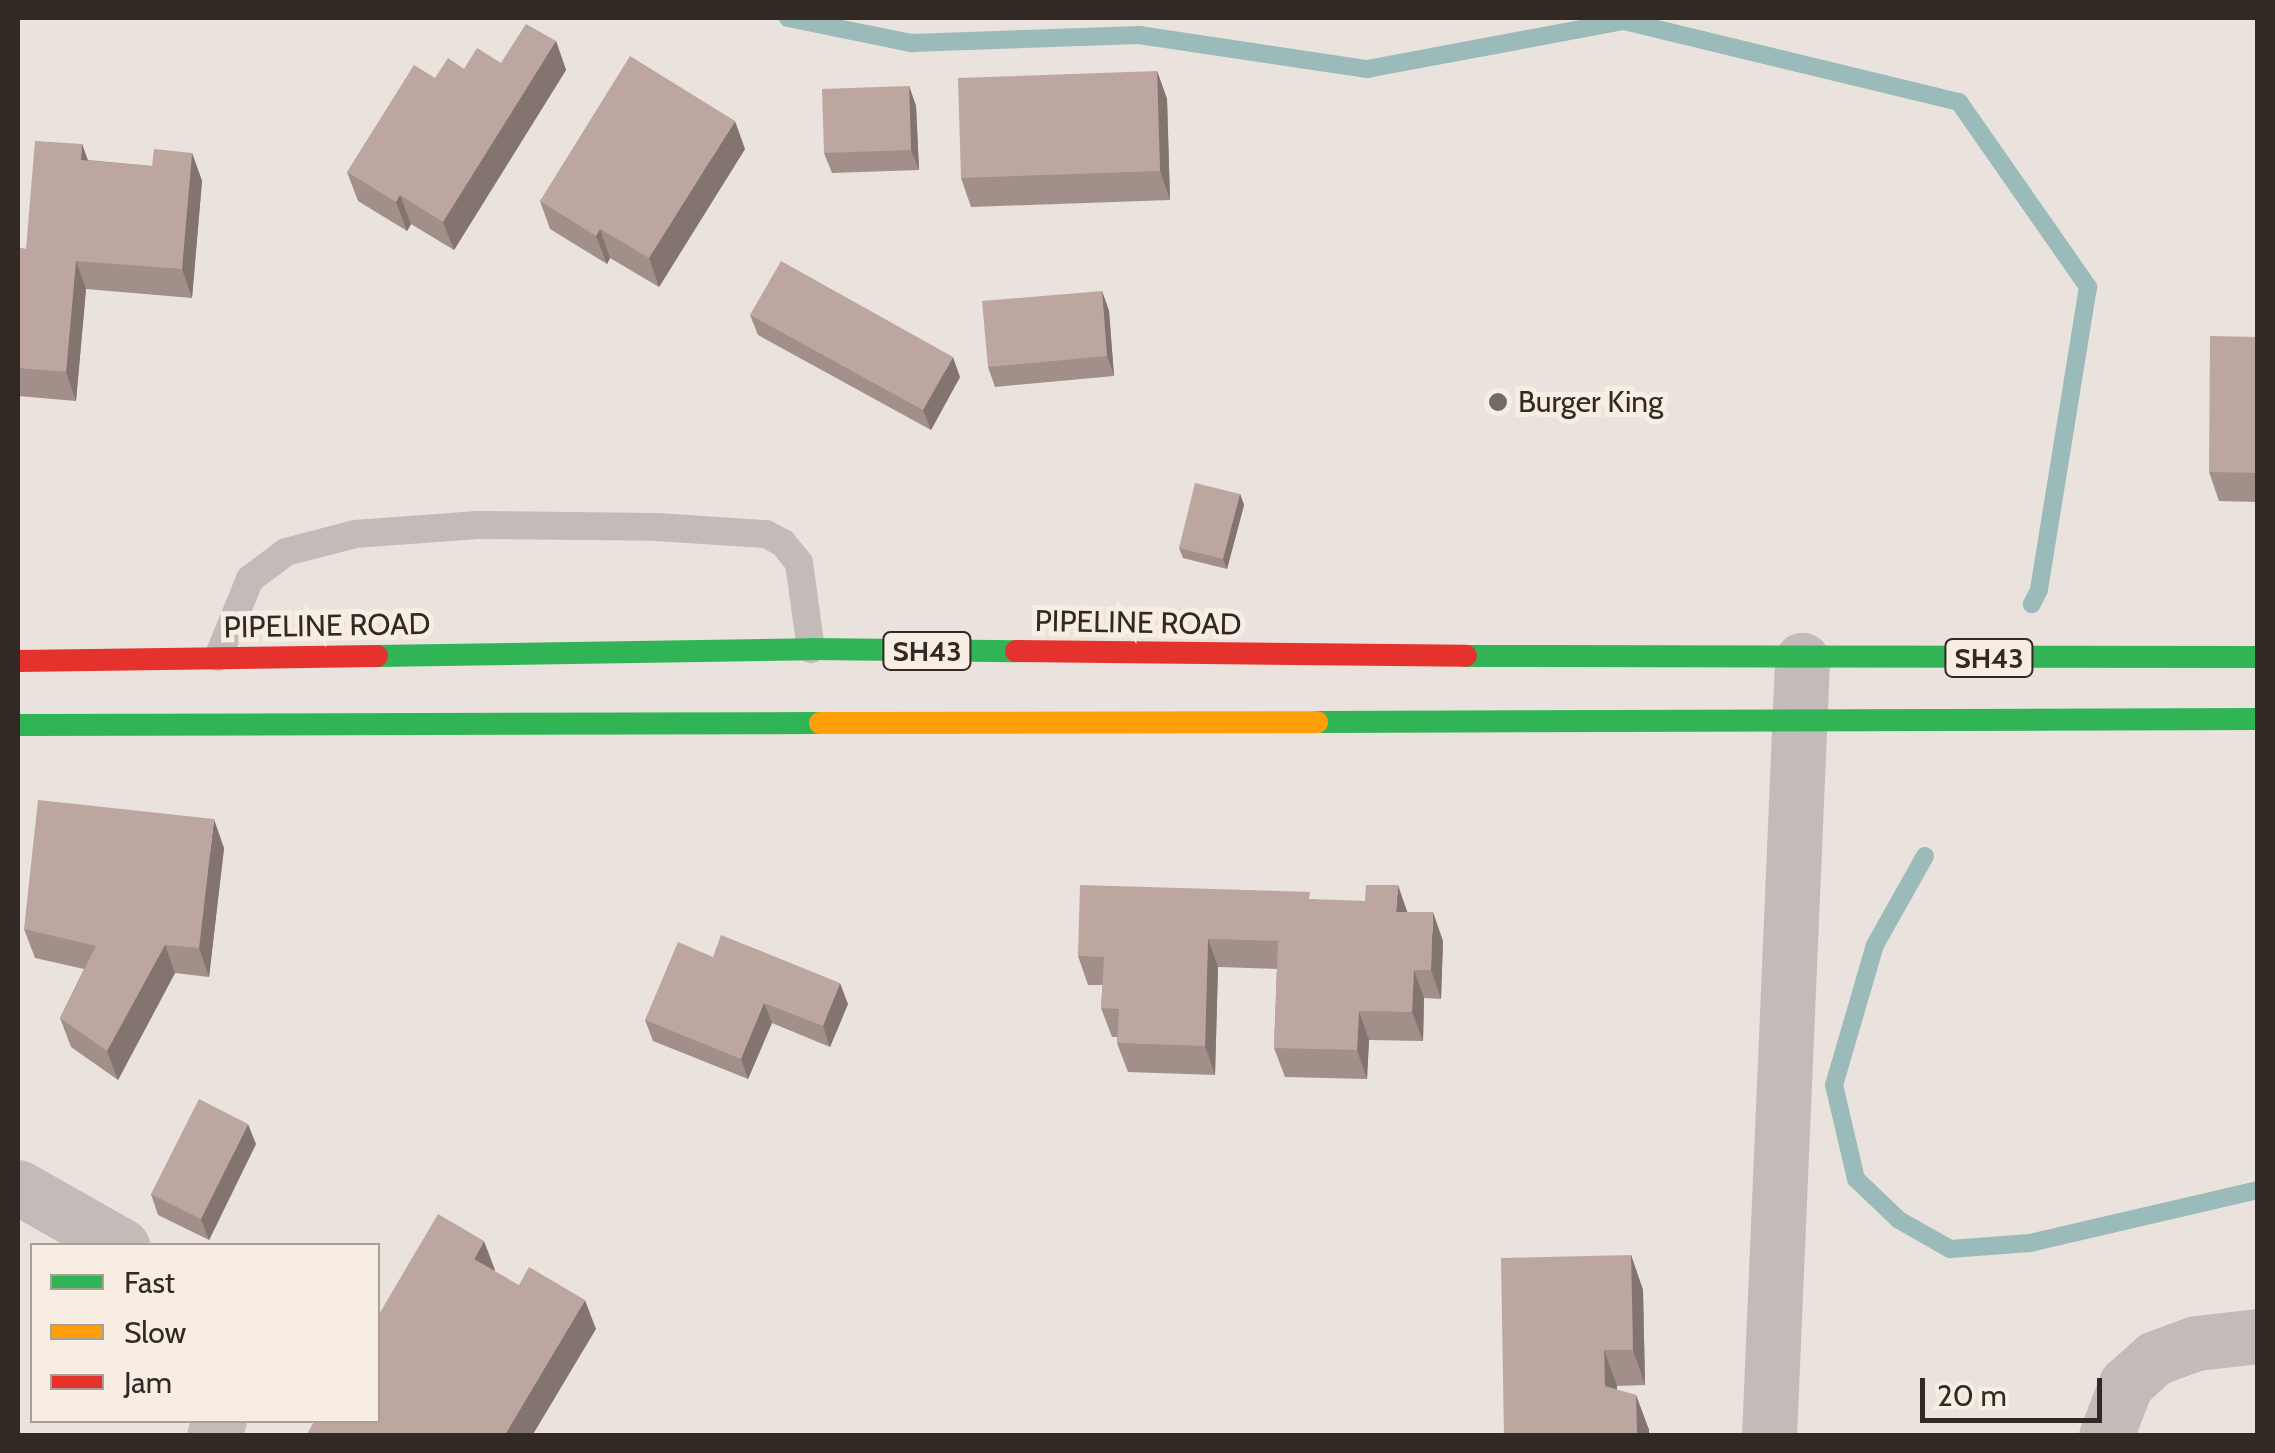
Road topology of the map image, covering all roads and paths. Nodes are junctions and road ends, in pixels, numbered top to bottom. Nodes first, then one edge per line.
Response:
1 (811, 649) junction
2 (218, 657) junction
3 (2258, 657) edge
4 (1802, 660) junction
5 (18, 661) edge
6 (2258, 719) edge
7 (1797, 723) junction
8 (18, 725) edge
9 (18, 1186) edge
10 (117, 1243) edge
11 (2258, 1336) edge
12 (1769, 1436) edge
13 (2106, 1436) edge

1 - 2 main road, PIPELINE ROAD / SH43
1 - 2 lane
1 - 4 main road, PIPELINE ROAD / SH43
2 - 5 main road, PIPELINE ROAD / SH43
3 - 4 main road, PIPELINE ROAD / SH43
4 - 7 street
6 - 7 main road, SH43
7 - 8 main road, SH43
7 - 12 street
9 - 10 street
11 - 13 street

